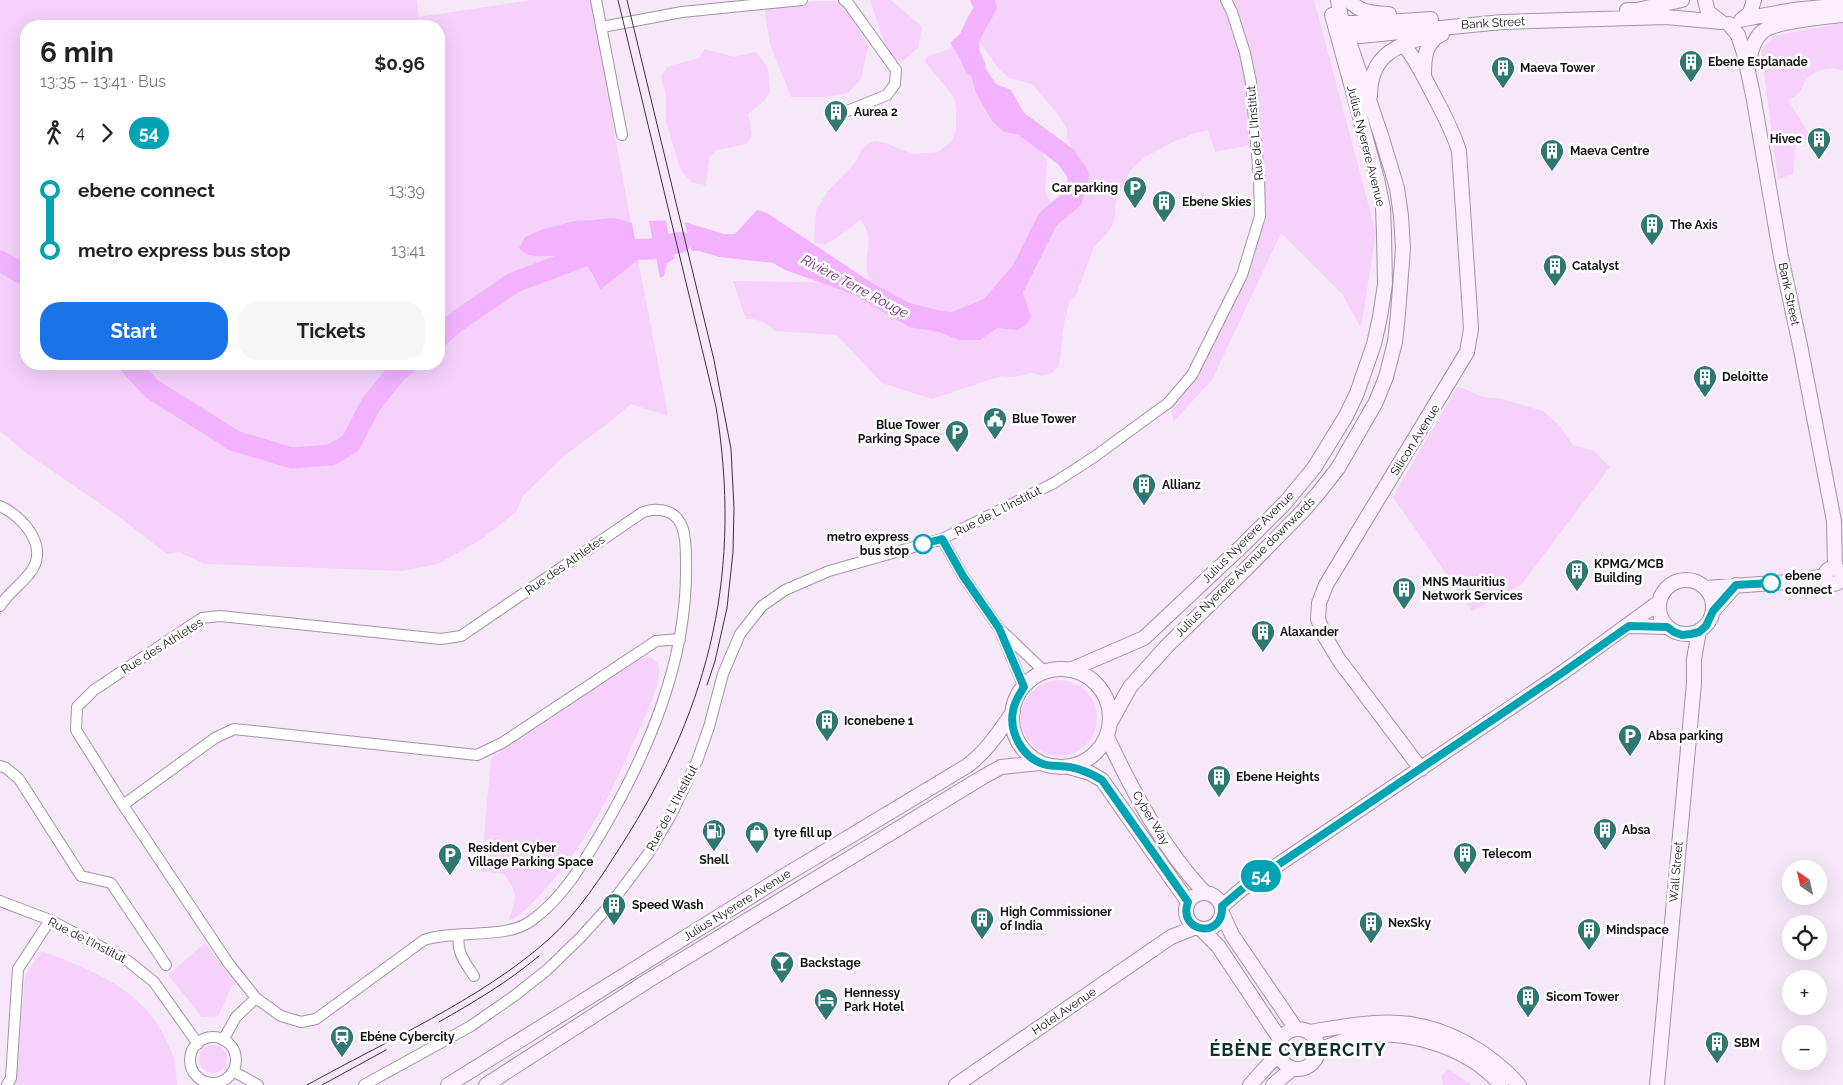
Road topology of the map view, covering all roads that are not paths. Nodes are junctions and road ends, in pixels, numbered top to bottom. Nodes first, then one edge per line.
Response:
1 (596, 0) edge
2 (802, 0) edge
3 (844, 0) edge
4 (1226, 0) edge
5 (1330, 0) edge
6 (1338, 0) edge
7 (1349, 0) edge
8 (1682, 0) edge
9 (1705, 0) edge
10 (1754, 0) edge
11 (1843, 4) edge
12 (1843, 14) edge
13 (1332, 18) junction
14 (1734, 21) junction
15 (1458, 22) junction
16 (602, 27) junction
17 (1338, 39) junction
18 (1403, 44) junction
19 (1747, 68) junction
20 (1424, 76) junction
21 (1370, 104) junction
22 (837, 115) dead end
23 (622, 135) dead end
24 (0, 506) edge
25 (942, 539) junction
26 (1736, 585) junction
27 (1706, 588) junction
28 (1658, 604) junction
29 (0, 606) edge
30 (1713, 611) junction
31 (1629, 626) junction
32 (1667, 627) junction
33 (999, 628) junction
34 (1699, 632) junction
35 (1682, 635) junction
36 (680, 639) junction
37 (1694, 659) junction
38 (1070, 670) junction
39 (1045, 672) junction
40 (1024, 687) junction
41 (1012, 712) junction
42 (1110, 723) junction
43 (1107, 737) junction
44 (1040, 763) junction
45 (0, 766) edge
46 (1069, 767) junction
47 (1421, 769) junction
48 (123, 805) junction
49 (0, 900) edge
50 (1216, 902) junction
51 (1187, 908) junction
52 (50, 920) junction
53 (1199, 928) junction
54 (459, 934) junction
55 (1171, 937) junction
56 (166, 965) dead end
57 (474, 976) dead end
58 (256, 998) junction
59 (1303, 1030) junction
60 (1280, 1039) junction
61 (223, 1040) junction
62 (198, 1044) junction
63 (1319, 1050) junction
64 (1278, 1054) junction
65 (1292, 1069) junction
66 (233, 1071) junction
67 (7, 1085) edge
68 (258, 1085) edge
69 (364, 1085) edge
70 (448, 1085) edge
71 (486, 1085) edge
72 (956, 1085) edge
73 (1250, 1085) edge
74 (1273, 1085) edge
75 (1501, 1085) edge
76 (1519, 1085) edge
77 (1657, 1085) edge

1 - 16 street
2 - 16 street
3 - 22 street
4 - 25 street, Rue de L l'Institut
5 - 13 street, Julius Nyerere Avenue
6 - 21 street, Julius Nyerere Avenue downwards
7 - 15 street
8 - 15 street
9 - 14 street
10 - 14 street
11 - 14 street, Bank Street
12 - 19 street
13 - 15 street, Bank Street
13 - 17 street, Julius Nyerere Avenue
14 - 15 street, Bank Street
14 - 19 street, Bank Street
15 - 17 street
15 - 18 street
15 - 20 street
16 - 23 street
17 - 38 street, Julius Nyerere Avenue
18 - 20 street, Silicon Avenue
18 - 21 street
19 - 26 street, Bank Street
20 - 47 street, Silicon Avenue
21 - 42 street, Julius Nyerere Avenue downwards
24 - 29 street
25 - 33 street
25 - 69 street, Rue de L l'Institut
26 - 27 street
26 - 30 street
27 - 28 street
27 - 30 street
28 - 31 street
28 - 32 street
30 - 34 street
31 - 32 street
31 - 47 street
32 - 35 street
33 - 39 street
33 - 40 street
34 - 35 street
34 - 37 street, Wall Street
35 - 37 street, Wall Street
36 - 48 street
36 - 48 street, Rue des Athletes
36 - 54 street, Rue des Athletes
37 - 77 street, Wall Street
38 - 39 street
38 - 42 street
39 - 40 street
40 - 41 street
41 - 44 street
41 - 70 street, Julius Nyerere Avenue
42 - 43 street
43 - 46 street
43 - 50 street, Cyber Way
44 - 46 street
44 - 71 street, Julius Nyerere Avenue
45 - 56 street
46 - 51 street, Cyber Way
47 - 50 street
48 - 58 street, Rue des Athletes
49 - 52 street, Rue de l'Institut
50 - 51 street
50 - 53 street
50 - 59 street, Cyber Way
51 - 53 street
51 - 55 street, Hotel Avenue
52 - 62 street, Rue de l'Institut
52 - 67 street
53 - 55 street, Hotel Avenue
53 - 60 street
54 - 57 street
54 - 58 street, Rue des Athletes
55 - 72 street, Hotel Avenue
58 - 61 street
59 - 60 street
59 - 63 street
59 - 76 street
60 - 64 street
61 - 62 street
61 - 66 street
62 - 66 street
63 - 65 street
63 - 75 street
64 - 65 street
64 - 73 street
65 - 74 street
66 - 68 street

